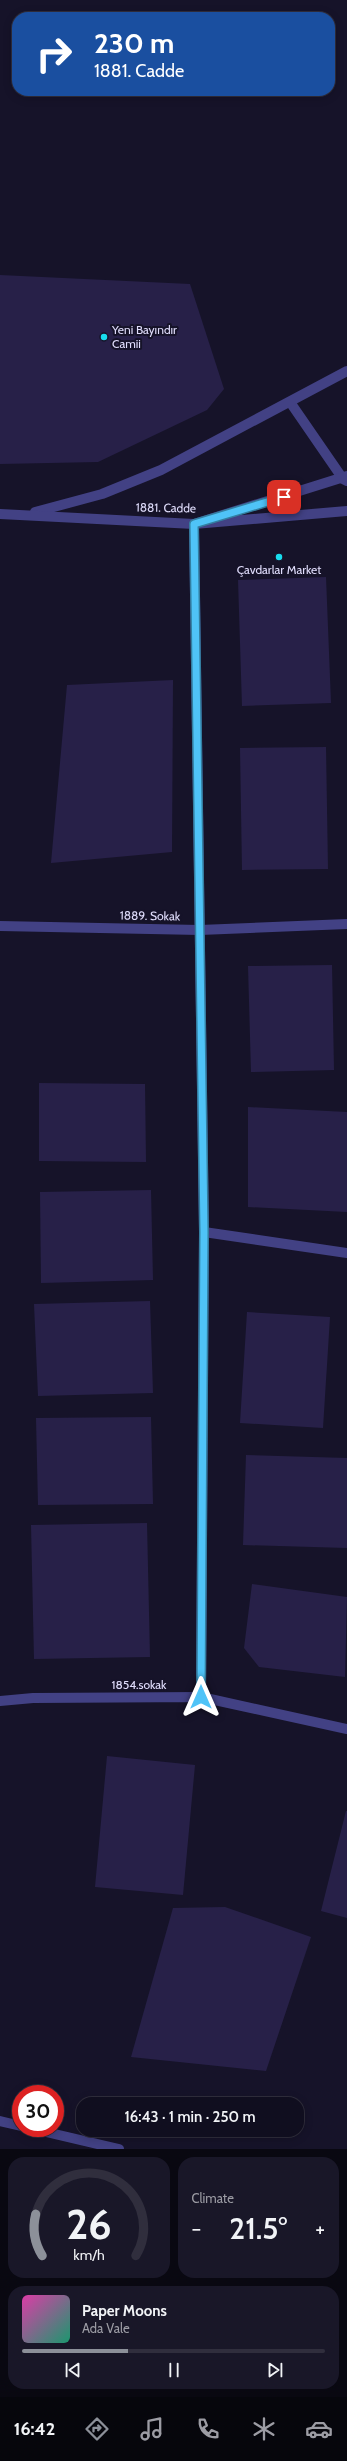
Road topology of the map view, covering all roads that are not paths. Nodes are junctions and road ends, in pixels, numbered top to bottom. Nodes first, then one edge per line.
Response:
1 (347, 371) edge
2 (290, 402) junction
3 (346, 479) edge
4 (347, 511) edge
5 (0, 514) edge
6 (26, 515) junction
7 (194, 524) junction
8 (347, 924) edge
9 (0, 926) edge
10 (200, 930) junction
11 (204, 1232) junction
12 (347, 1253) edge
13 (201, 1697) junction
14 (0, 1701) edge
15 (347, 1729) edge
16 (0, 2121) edge
17 (12, 2124) edge
18 (64, 2136) edge
19 (119, 2149) edge

1 - 2 street
2 - 3 street
2 - 6 street
3 - 7 street, 1881. Cadde
4 - 7 street
5 - 6 street, 1881. Cadde
6 - 7 street, 1881. Cadde
7 - 10 street
8 - 10 street, 1889. Sokak
9 - 10 street, 1889. Sokak
10 - 11 street
11 - 12 street
11 - 13 street
13 - 14 street, 1854.sokak
13 - 15 street, 1854.sokak
16 - 17 street
18 - 19 street

